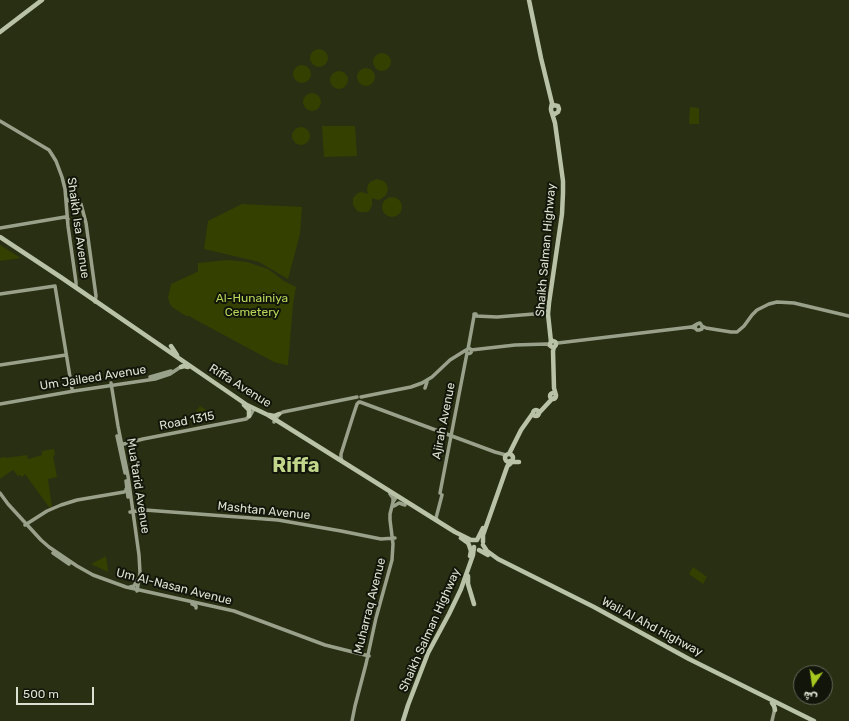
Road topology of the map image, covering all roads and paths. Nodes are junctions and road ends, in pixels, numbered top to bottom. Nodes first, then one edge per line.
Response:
1 (38, 0) edge
2 (42, 0) edge
3 (531, 1) edge
4 (0, 31) edge
5 (556, 106) junction
6 (551, 110) junction
7 (558, 112) junction
8 (0, 120) edge
9 (559, 152) junction
10 (563, 158) junction
11 (65, 196) junction
12 (71, 202) junction
13 (67, 208) junction
14 (68, 214) junction
15 (68, 219) junction
16 (0, 227) edge
17 (0, 238) edge
18 (74, 286) junction
19 (0, 294) edge
20 (96, 301) junction
21 (547, 312) junction
22 (849, 316) edge
23 (694, 327) junction
24 (694, 334) dead end
25 (553, 344) junction
26 (162, 347) junction
27 (469, 351) junction
28 (66, 355) junction
29 (461, 355) junction
30 (466, 359) junction
31 (183, 363) junction
32 (0, 364) edge
33 (428, 382) junction
34 (111, 384) junction
35 (121, 384) junction
36 (102, 386) junction
37 (418, 386) junction
38 (71, 389) junction
39 (111, 390) junction
40 (359, 400) junction
41 (0, 403) edge
42 (253, 411) junction
43 (280, 414) junction
44 (268, 415) junction
45 (277, 422) junction
46 (452, 435) junction
47 (122, 443) junction
48 (508, 457) junction
49 (336, 458) junction
50 (342, 462) junction
51 (519, 462) dead end
52 (506, 469) junction
53 (126, 482) junction
54 (124, 492) junction
55 (0, 494) edge
56 (440, 494) junction
57 (128, 498) junction
58 (396, 500) junction
59 (131, 504) junction
60 (42, 511) dead end
61 (48, 511) junction
62 (140, 511) junction
63 (132, 513) junction
64 (226, 516) junction
65 (236, 517) junction
66 (432, 518) junction
67 (439, 523) junction
68 (26, 524) junction
69 (135, 525) junction
70 (392, 532) junction
71 (483, 532) junction
72 (461, 538) junction
73 (468, 538) junction
74 (379, 539) junction
75 (394, 539) junction
76 (385, 540) junction
77 (476, 540) junction
78 (483, 544) junction
79 (393, 548) junction
80 (476, 548) junction
81 (485, 553) junction
82 (494, 556) junction
83 (56, 557) junction
84 (140, 559) junction
85 (473, 559) junction
86 (75, 565) junction
87 (467, 570) junction
88 (140, 571) junction
89 (468, 576) junction
90 (138, 582) junction
91 (126, 587) junction
92 (137, 590) junction
93 (146, 591) junction
94 (559, 591) junction
95 (474, 604) dead end
96 (197, 607) junction
97 (216, 607) junction
98 (379, 610) junction
99 (234, 612) junction
100 (244, 614) junction
101 (606, 616) junction
102 (627, 622) junction
103 (330, 648) junction
104 (369, 649) junction
105 (361, 655) junction
106 (368, 656) junction
107 (366, 664) junction
108 (698, 665) junction
109 (714, 668) junction
110 (776, 706) junction
111 (353, 721) edge
112 (404, 721) edge
113 (773, 721) edge
114 (809, 721) edge
115 (814, 721) edge

1 - 4 main road
2 - 4 main road
3 - 5 main road, Shaikh Salman Highway
3 - 6 main road, Shaikh Salman Highway
5 - 6 main road
5 - 7 main road
6 - 7 main road
6 - 9 main road, Shaikh Salman Highway
7 - 10 main road, Shaikh Salman Highway
8 - 11 street, Shaikh Isa Avenue
9 - 10 main road
9 - 21 main road, Shaikh Salman Highway
10 - 25 main road, Shaikh Salman Highway
11 - 12 street
11 - 13 street, Shaikh Isa Avenue
12 - 13 street
12 - 20 street
13 - 14 street, Shaikh Isa Avenue
14 - 15 street, Shaikh Isa Avenue
14 - 16 street
15 - 16 street
15 - 18 street, Shaikh Isa Avenue
17 - 18 main road, Riffa Avenue
17 - 20 main road, Riffa Avenue
18 - 20 main road, Riffa Avenue
19 - 28 street
20 - 26 main road, Riffa Avenue
20 - 31 main road, Riffa Avenue
21 - 25 main road, Shaikh Salman Highway
21 - 27 street, Ajirah Avenue
22 - 23 street
23 - 24 street
23 - 25 street
25 - 27 street
25 - 48 main road, Shaikh Salman Highway
26 - 31 main road, Riffa Avenue
26 - 31 main road
27 - 29 street
27 - 30 street, Ajirah Avenue
27 - 40 street
27 - 46 street, Ajirah Avenue
28 - 32 street
28 - 38 street
29 - 30 street
29 - 33 street
30 - 46 street, Ajirah Avenue
31 - 34 street, Um Jaileed Avenue
31 - 35 street, Um Jaileed Avenue
31 - 42 main road, Riffa Avenue
31 - 42 main road, Riffa Avenue
33 - 37 street
33 - 37 street
34 - 35 street, Um Jaileed Avenue
34 - 36 street, Um Jaileed Avenue
34 - 38 street, Um Jaileed Avenue
34 - 39 street, Mua'tarid Avenue
35 - 39 street
36 - 38 street, Um Jaileed Avenue
36 - 39 street
37 - 40 street
38 - 41 street, Um Jaileed Avenue
38 - 41 street, Um Jaileed Avenue
39 - 47 street, Mua'tarid Avenue
40 - 43 street
40 - 46 street
40 - 49 street
40 - 50 street
42 - 44 main road, Riffa Avenue
42 - 45 main road, Riffa Avenue
42 - 47 street, Road 1315
43 - 44 main road
43 - 45 main road
44 - 45 main road, Riffa Avenue
45 - 49 main road, Riffa Avenue
45 - 58 main road, Riffa Avenue
46 - 48 street
46 - 56 street, Ajirah Avenue
47 - 53 street, Mua'tarid Avenue
47 - 59 street, Mua'tarid Avenue
48 - 52 main road, Shaikh Salman Highway
48 - 71 main road, Shaikh Salman Highway
49 - 50 main road, Riffa Avenue
50 - 58 main road, Riffa Avenue
51 - 52 main road
52 - 71 main road, Shaikh Salman Highway
53 - 54 street
53 - 57 street, Mua'tarid Avenue
54 - 57 street
54 - 61 street
55 - 68 street
56 - 66 street, Ajirah Avenue
56 - 67 street, Ajirah Avenue
57 - 63 street, Mua'tarid Avenue
58 - 66 main road, Riffa Avenue
58 - 70 street, Muharraq Avenue
58 - 72 main road, Riffa Avenue
58 - 75 street, Muharraq Avenue
59 - 62 street
59 - 63 street, Mua'tarid Avenue
60 - 61 street
61 - 68 street
62 - 63 street, Mashtan Avenue
62 - 64 street, Mashtan Avenue
62 - 69 street
62 - 74 street, Mashtan Avenue
63 - 69 street, Mua'tarid Avenue
63 - 90 street, Mua'tarid Avenue
64 - 65 street, Mashtan Avenue
64 - 65 street
65 - 74 street, Mashtan Avenue
66 - 67 main road, Riffa Avenue
67 - 73 main road, Riffa Avenue
68 - 83 street
68 - 86 street, Um Al-Nasan Avenue
69 - 84 street, Mua'tarid Avenue
70 - 75 street, Muharraq Avenue
70 - 76 street
71 - 73 main road
71 - 77 main road, Shaikh Salman Highway
71 - 78 main road, Shaikh Salman Highway
71 - 82 main road
72 - 80 main road, Riffa Avenue
72 - 87 main road
73 - 77 main road, Riffa Avenue
74 - 76 street, Mashtan Avenue
75 - 76 street, Mashtan Avenue
75 - 79 street, Muharraq Avenue
75 - 98 street, Muharraq Avenue
76 - 79 street
77 - 78 main road, Riffa Avenue
77 - 80 main road, Shaikh Salman Highway
78 - 80 main road
78 - 82 main road, Wali Al Ahd Highway
79 - 98 street, Muharraq Avenue
80 - 81 main road, Wali Al Ahd Highway
80 - 85 main road, Shaikh Salman Highway
80 - 87 main road, Shaikh Salman Highway
81 - 85 main road
81 - 94 main road, Wali Al Ahd Highway
82 - 94 main road, Wali Al Ahd Highway
83 - 86 street
83 - 92 street, Um Al-Nasan Avenue
84 - 88 street, Mua'tarid Avenue
84 - 88 street
85 - 89 main road, Shaikh Salman Highway
86 - 91 street, Um Al-Nasan Avenue
87 - 112 main road, Shaikh Salman Highway
88 - 90 street, Mua'tarid Avenue
89 - 95 main road
89 - 112 main road, Shaikh Salman Highway
90 - 91 street
90 - 92 street, Mua'tarid Avenue
90 - 93 street
91 - 92 street, Um Al-Nasan Avenue
92 - 93 street, Um Al-Nasan Avenue
92 - 96 street, Um Al-Nasan Avenue
93 - 97 street, Um Al-Nasan Avenue
94 - 101 main road, Wali Al Ahd Highway
94 - 102 main road, Wali Al Ahd Highway
96 - 97 street
96 - 103 street, Um Al-Nasan Avenue
97 - 99 street, Um Al-Nasan Avenue
98 - 104 street, Muharraq Avenue
98 - 106 street, Muharraq Avenue
99 - 100 street, Um Al-Nasan Avenue
99 - 100 street
100 - 103 street, Um Al-Nasan Avenue
101 - 102 main road, Wali Al Ahd Highway
101 - 108 main road, Wali Al Ahd Highway
102 - 109 main road, Wali Al Ahd Highway
103 - 105 street, Um Al-Nasan Avenue
104 - 105 street
104 - 106 street, Muharraq Avenue
105 - 106 street, Um Al-Nasan Avenue
105 - 107 street
106 - 107 street, Muharraq Avenue
106 - 111 street, Muharraq Avenue
107 - 111 street, Muharraq Avenue
108 - 109 main road
108 - 110 main road, Wali Al Ahd Highway
109 - 110 main road, Wali Al Ahd Highway
110 - 113 street
110 - 114 main road, Wali Al Ahd Highway
110 - 115 main road, Wali Al Ahd Highway

